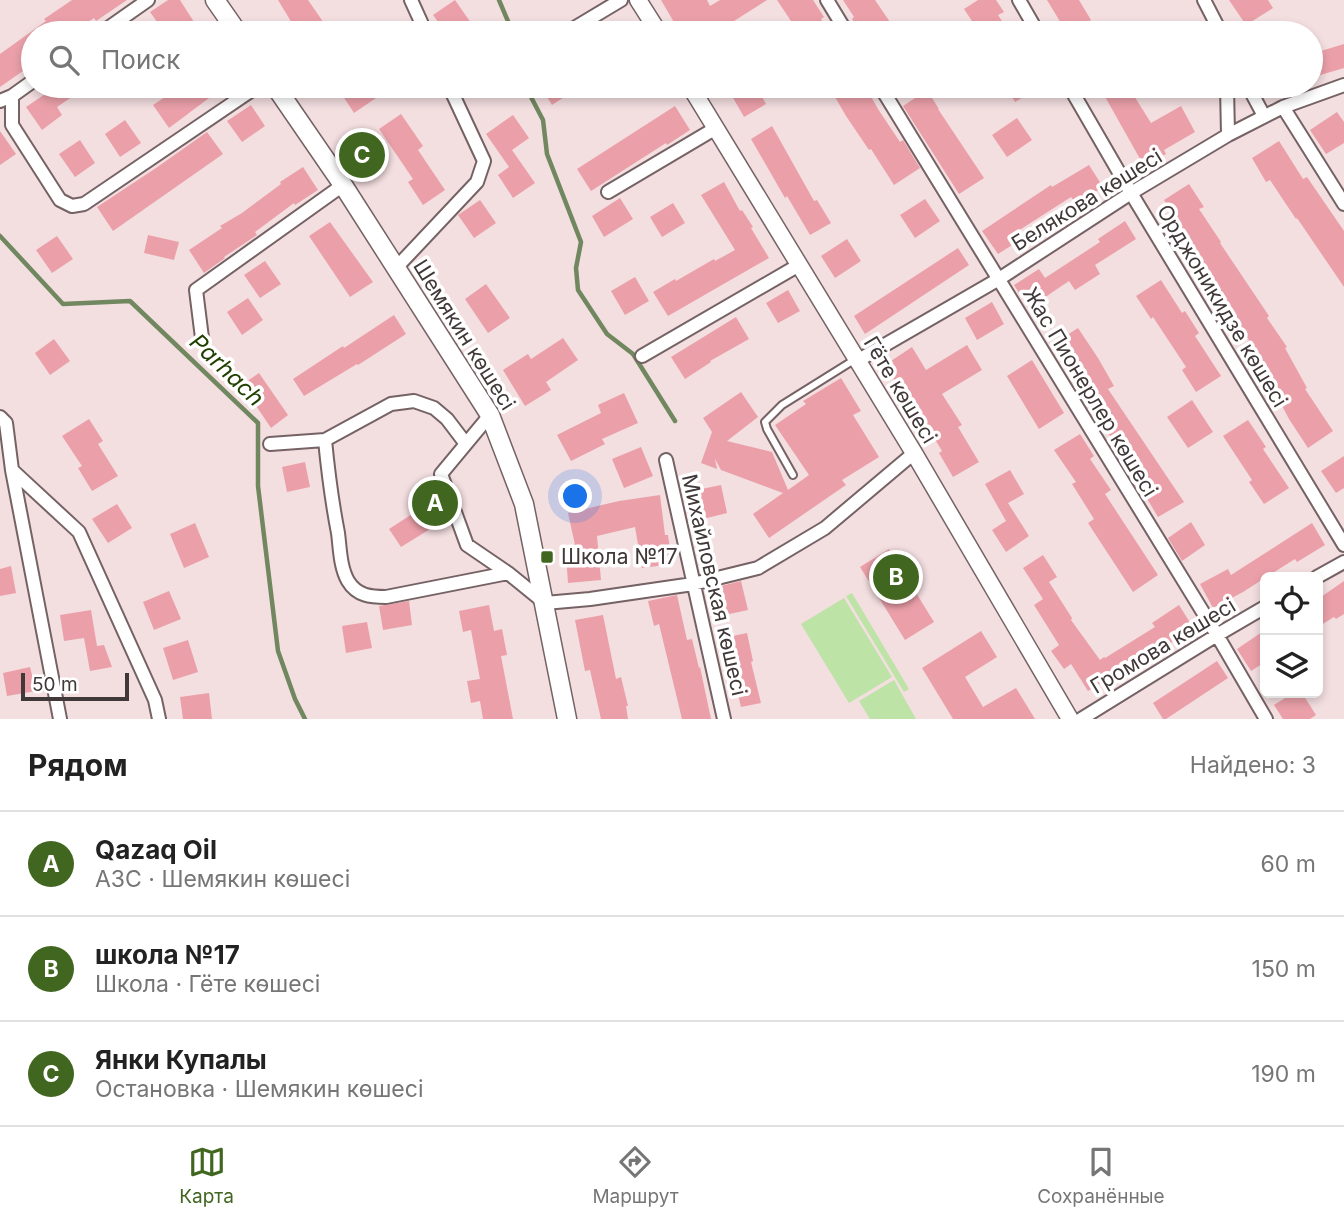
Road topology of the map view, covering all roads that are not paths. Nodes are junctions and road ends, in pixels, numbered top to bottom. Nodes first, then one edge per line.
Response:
1 (148, 0) edge
2 (215, 0) edge
3 (411, 0) edge
4 (621, 0) edge
5 (638, 0) edge
6 (827, 0) edge
7 (1019, 0) edge
8 (1204, 0) edge
9 (118, 21) edge
10 (230, 21) edge
11 (421, 21) edge
12 (586, 21) edge
13 (651, 21) edge
14 (840, 21) edge
15 (1031, 21) edge
16 (1215, 21) edge
17 (1344, 85) edge
18 (21, 89) edge
19 (1323, 93) edge
20 (6, 98) edge
21 (240, 98) edge
22 (283, 98) edge
23 (455, 98) edge
24 (698, 98) edge
25 (887, 98) edge
26 (1076, 98) edge
27 (1227, 98) edge
28 (1254, 98) edge
29 (1308, 98) edge
30 (1283, 107) junction
31 (1264, 116) junction
32 (716, 128) junction
33 (1228, 135) junction
34 (343, 185) junction
35 (608, 192) dead end
36 (1131, 193) junction
37 (1344, 204) edge
38 (799, 265) junction
39 (396, 268) junction
40 (999, 279) junction
41 (202, 338) dead end
42 (642, 356) dead end
43 (857, 360) junction
44 (490, 415) junction
45 (3, 420) edge
46 (325, 440) junction
47 (270, 444) dead end
48 (466, 444) junction
49 (914, 453) junction
50 (666, 460) dead end
51 (12, 470) junction
52 (793, 475) dead end
53 (1344, 545) edge
54 (1344, 562) edge
55 (508, 573) junction
56 (1323, 574) edge
57 (693, 583) junction
58 (545, 603) junction
59 (1260, 610) edge
60 (1217, 635) junction
61 (60, 719) edge
62 (159, 719) edge
63 (567, 719) edge
64 (724, 719) edge
65 (1070, 719) edge
66 (1082, 719) edge
67 (1266, 719) edge

1 - 9 street
2 - 10 main road
3 - 11 street
4 - 12 street
5 - 13 street
6 - 14 street
7 - 15 street
8 - 16 street
17 - 19 street, Белякова көшесі
18 - 20 street
20 - 21 street
22 - 34 main road, Шемякин көшесі
23 - 39 street
24 - 32 street, Гёте көшесі
25 - 40 street, Жас Пионерлер көшесі
26 - 36 street, Орджоникидзе көшесі
27 - 33 street
28 - 31 street
29 - 30 street, Белякова көшесі
30 - 31 street, Белякова көшесі
30 - 37 street
31 - 33 street, Белякова көшесі
32 - 35 street
32 - 38 street, Гёте көшесі
33 - 36 street, Белякова көшесі
34 - 39 main road, Шемякин көшесі
34 - 41 street
36 - 40 street, Белякова көшесі
36 - 53 street, Орджоникидзе көшесі
38 - 42 street
38 - 43 street, Гёте көшесі
39 - 44 main road, Шемякин көшесі
40 - 43 street, Белякова көшесі
40 - 60 street, Жас Пионерлер көшесі
43 - 49 street, Гёте көшесі
43 - 52 lane
44 - 48 street
44 - 58 main road, Шемякин көшесі
45 - 51 street
46 - 47 street
46 - 48 street
46 - 55 street
48 - 55 street
49 - 57 street
49 - 65 street, Гёте көшесі
50 - 57 street, Михайловская көшесі
51 - 61 street
51 - 62 street
54 - 56 street
55 - 58 street
57 - 58 street
57 - 64 street, Михайловская көшесі
58 - 63 main road, Шемякин көшесі
59 - 60 street, Громова көшесі
60 - 66 street, Громова көшесі
60 - 67 street, Жас Пионерлер көшесі

